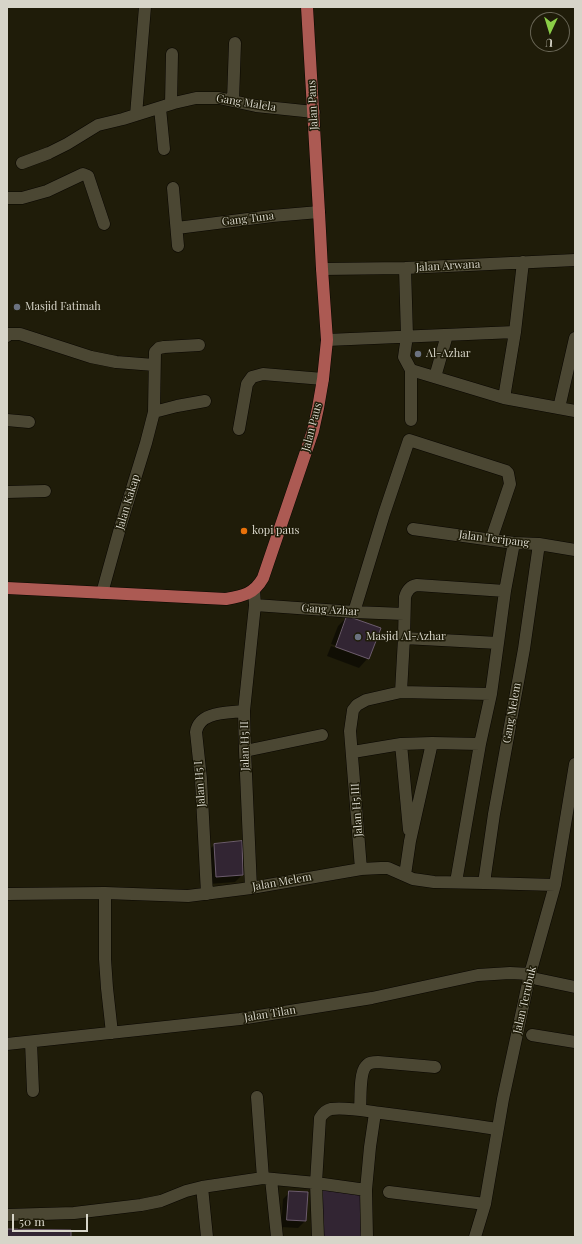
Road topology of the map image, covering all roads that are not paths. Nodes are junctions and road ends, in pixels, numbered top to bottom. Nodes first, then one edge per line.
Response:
1 (145, 7) edge
2 (307, 7) edge
3 (235, 43) dead end
4 (172, 54) dead end
5 (233, 100) junction
6 (165, 106) junction
7 (314, 112) junction
8 (136, 115) junction
9 (164, 149) dead end
10 (22, 163) dead end
11 (173, 188) dead end
12 (7, 198) edge
13 (320, 212) junction
14 (104, 224) dead end
15 (177, 228) junction
16 (178, 246) dead end
17 (575, 260) edge
18 (523, 262) junction
19 (405, 268) junction
20 (322, 270) junction
21 (515, 332) junction
22 (8, 335) edge
23 (447, 335) junction
24 (407, 336) junction
25 (575, 338) edge
26 (327, 340) junction
27 (200, 345) dead end
28 (154, 365) junction
29 (411, 370) junction
30 (435, 377) junction
31 (322, 379) junction
32 (504, 398) junction
33 (205, 401) dead end
34 (559, 408) junction
35 (575, 411) edge
36 (154, 412) junction
37 (7, 420) edge
38 (411, 420) dead end
39 (29, 422) dead end
40 (239, 429) dead end
41 (44, 491) dead end
42 (7, 492) edge
43 (413, 529) dead end
44 (491, 540) junction
45 (514, 543) junction
46 (539, 544) junction
47 (575, 550) edge
48 (7, 588) edge
49 (254, 590) junction
50 (505, 591) junction
51 (102, 593) junction
52 (255, 604) junction
53 (354, 612) junction
54 (404, 614) junction
55 (404, 638) junction
56 (498, 644) junction
57 (401, 692) junction
58 (491, 694) junction
59 (244, 711) junction
60 (322, 735) dead end
61 (432, 743) junction
62 (401, 744) junction
63 (480, 744) junction
64 (245, 751) junction
65 (353, 752) junction
66 (575, 764) edge
67 (410, 842) junction
68 (361, 869) junction
69 (405, 876) junction
70 (456, 882) junction
71 (484, 883) junction
72 (555, 885) junction
73 (251, 888) junction
74 (105, 893) junction
75 (7, 894) edge
76 (207, 894) junction
77 (534, 977) junction
78 (575, 987) edge
79 (112, 1033) junction
80 (532, 1035) dead end
81 (31, 1042) junction
82 (575, 1042) edge
83 (7, 1044) edge
84 (436, 1068) dead end
85 (33, 1091) dead end
86 (257, 1097) dead end
87 (360, 1110) junction
88 (376, 1112) junction
89 (497, 1129) junction
90 (267, 1178) junction
91 (316, 1183) junction
92 (202, 1187) junction
93 (366, 1190) junction
94 (389, 1192) dead end
95 (485, 1204) junction
96 (7, 1215) edge
97 (207, 1237) edge
98 (277, 1237) edge
99 (318, 1237) edge
100 (367, 1237) edge
101 (475, 1237) edge

1 - 8 street
2 - 7 main road, Jalan Paus
3 - 5 street
4 - 6 street
5 - 6 street, Gang Malela
5 - 7 street, Gang Malela
6 - 8 street, Gang Malela
6 - 9 street
7 - 13 main road, Jalan Paus
8 - 10 street, Gang Malela
11 - 15 street
12 - 14 street
13 - 15 street, Gang Tuna
13 - 20 main road, Jalan Paus
15 - 16 street
17 - 18 street, Jalan Arwana
18 - 19 street, Jalan Arwana
18 - 21 street
19 - 20 street, Jalan Arwana
19 - 24 street
20 - 26 main road, Jalan Paus
21 - 23 street
21 - 32 street
22 - 28 street
23 - 24 street
23 - 30 street
24 - 26 street
24 - 29 street
25 - 34 street
26 - 31 main road, Jalan Paus
27 - 28 street, Jalan Kakap
28 - 36 street, Jalan Kakap
29 - 30 street
29 - 38 street
30 - 32 street
31 - 40 street
31 - 49 main road, Jalan Paus
32 - 34 street
33 - 36 street
34 - 35 street
36 - 51 street, Jalan Kakap
37 - 39 street
41 - 42 street
43 - 44 street, Jalan Teripang
44 - 45 street, Jalan Teripang
44 - 53 street
45 - 46 street, Jalan Teripang
45 - 50 street
46 - 47 street, Jalan Teripang
46 - 71 street, Gang Melem
48 - 51 main road
49 - 51 main road
49 - 52 street, Jalan H5 II
50 - 54 street
50 - 56 street
52 - 53 street, Gang Azhar
52 - 59 street, Jalan H5 II
53 - 54 street, Gang Azhar
54 - 55 street
55 - 56 street
55 - 57 street
56 - 58 street
57 - 58 street
57 - 65 street, Jalan H5 III
58 - 63 street
59 - 64 street, Jalan H5 II
59 - 76 street, Jalan H5 I
60 - 64 street
61 - 62 street
61 - 63 street
61 - 67 street
62 - 65 street
62 - 67 street
63 - 70 street
64 - 73 street, Jalan H5 II
65 - 68 street, Jalan H5 III
66 - 72 street, Jalan Terubuk
67 - 69 street
68 - 69 street, Jalan Melem
68 - 73 street, Jalan Melem
69 - 70 street, Jalan Melem
70 - 71 street, Jalan Melem
71 - 72 street, Jalan Melem
72 - 77 street, Jalan Terubuk
73 - 76 street, Jalan Melem
74 - 75 street, Jalan Melem
74 - 76 street, Jalan Melem
74 - 79 street
77 - 78 street, Jalan Tilan
77 - 79 street, Jalan Tilan
77 - 89 street, Jalan Terubuk
79 - 81 street, Jalan Tilan
80 - 82 street
81 - 83 street, Jalan Tilan
81 - 85 street
84 - 87 street
86 - 90 street
87 - 88 street
87 - 91 street
88 - 89 street
88 - 93 street
89 - 95 street, Jalan Terubuk
90 - 91 street
90 - 92 street
90 - 98 street
91 - 93 street
91 - 99 street
92 - 96 street
92 - 97 street
93 - 100 street
94 - 95 street
95 - 101 street, Jalan Terubuk

